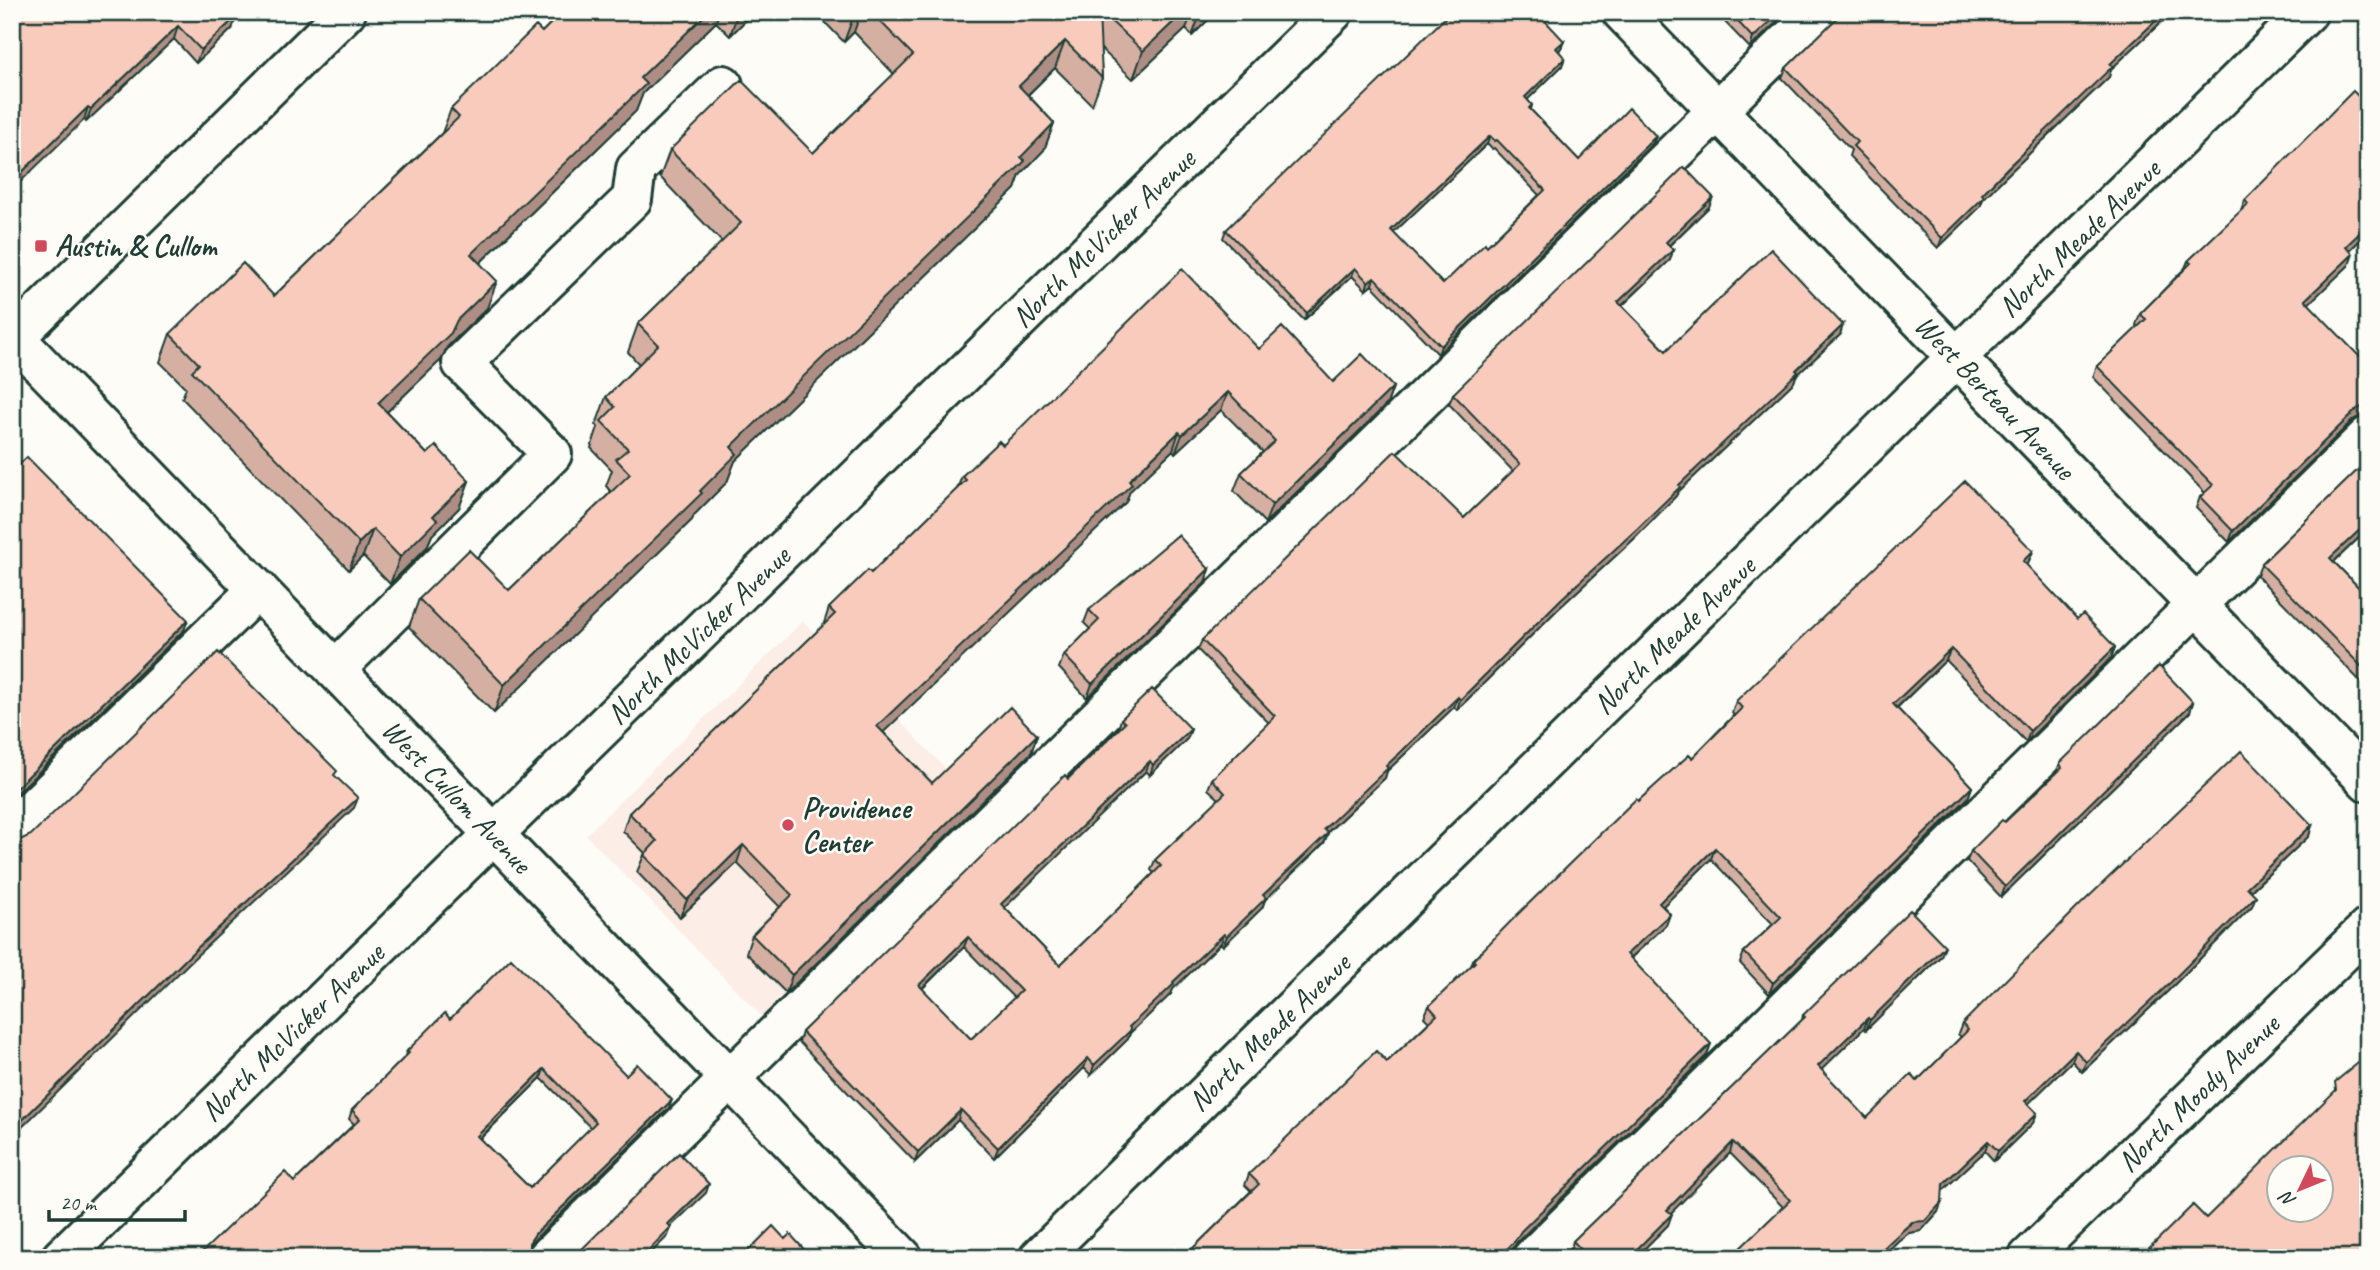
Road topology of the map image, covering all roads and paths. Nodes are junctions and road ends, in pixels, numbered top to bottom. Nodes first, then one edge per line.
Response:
1 (346, 12) edge
2 (1333, 12) edge
3 (1622, 12) edge
4 (1818, 12) edge
5 (2308, 12) edge
6 (723, 85) dead end
7 (1718, 111) junction
8 (13, 337) edge
9 (1957, 357) junction
10 (2368, 436) edge
11 (258, 589) junction
12 (2195, 604) junction
13 (335, 670) junction
14 (2368, 782) edge
15 (12, 829) edge
16 (495, 835) junction
17 (2368, 928) edge
18 (730, 1079) junction
19 (61, 1258) edge
20 (547, 1258) edge
21 (903, 1258) edge
22 (1039, 1258) edge
23 (1532, 1258) edge
24 (2028, 1258) edge

1 - 8 street
2 - 16 street, North McVicker Avenue
3 - 7 street, West Berteau Avenue
4 - 7 street
5 - 9 street, North Meade Avenue
6 - 13 street
7 - 9 street, West Berteau Avenue
7 - 18 street
8 - 11 street, West Cullom Avenue
9 - 12 street, West Berteau Avenue
9 - 22 street, North Meade Avenue
10 - 12 street
11 - 13 street, West Cullom Avenue
11 - 15 street
12 - 14 street, West Berteau Avenue
12 - 23 street
13 - 16 street, West Cullom Avenue
16 - 18 street, West Cullom Avenue
16 - 19 street, North McVicker Avenue
17 - 24 street, North Moody Avenue
18 - 20 street
18 - 21 street, West Cullom Avenue

